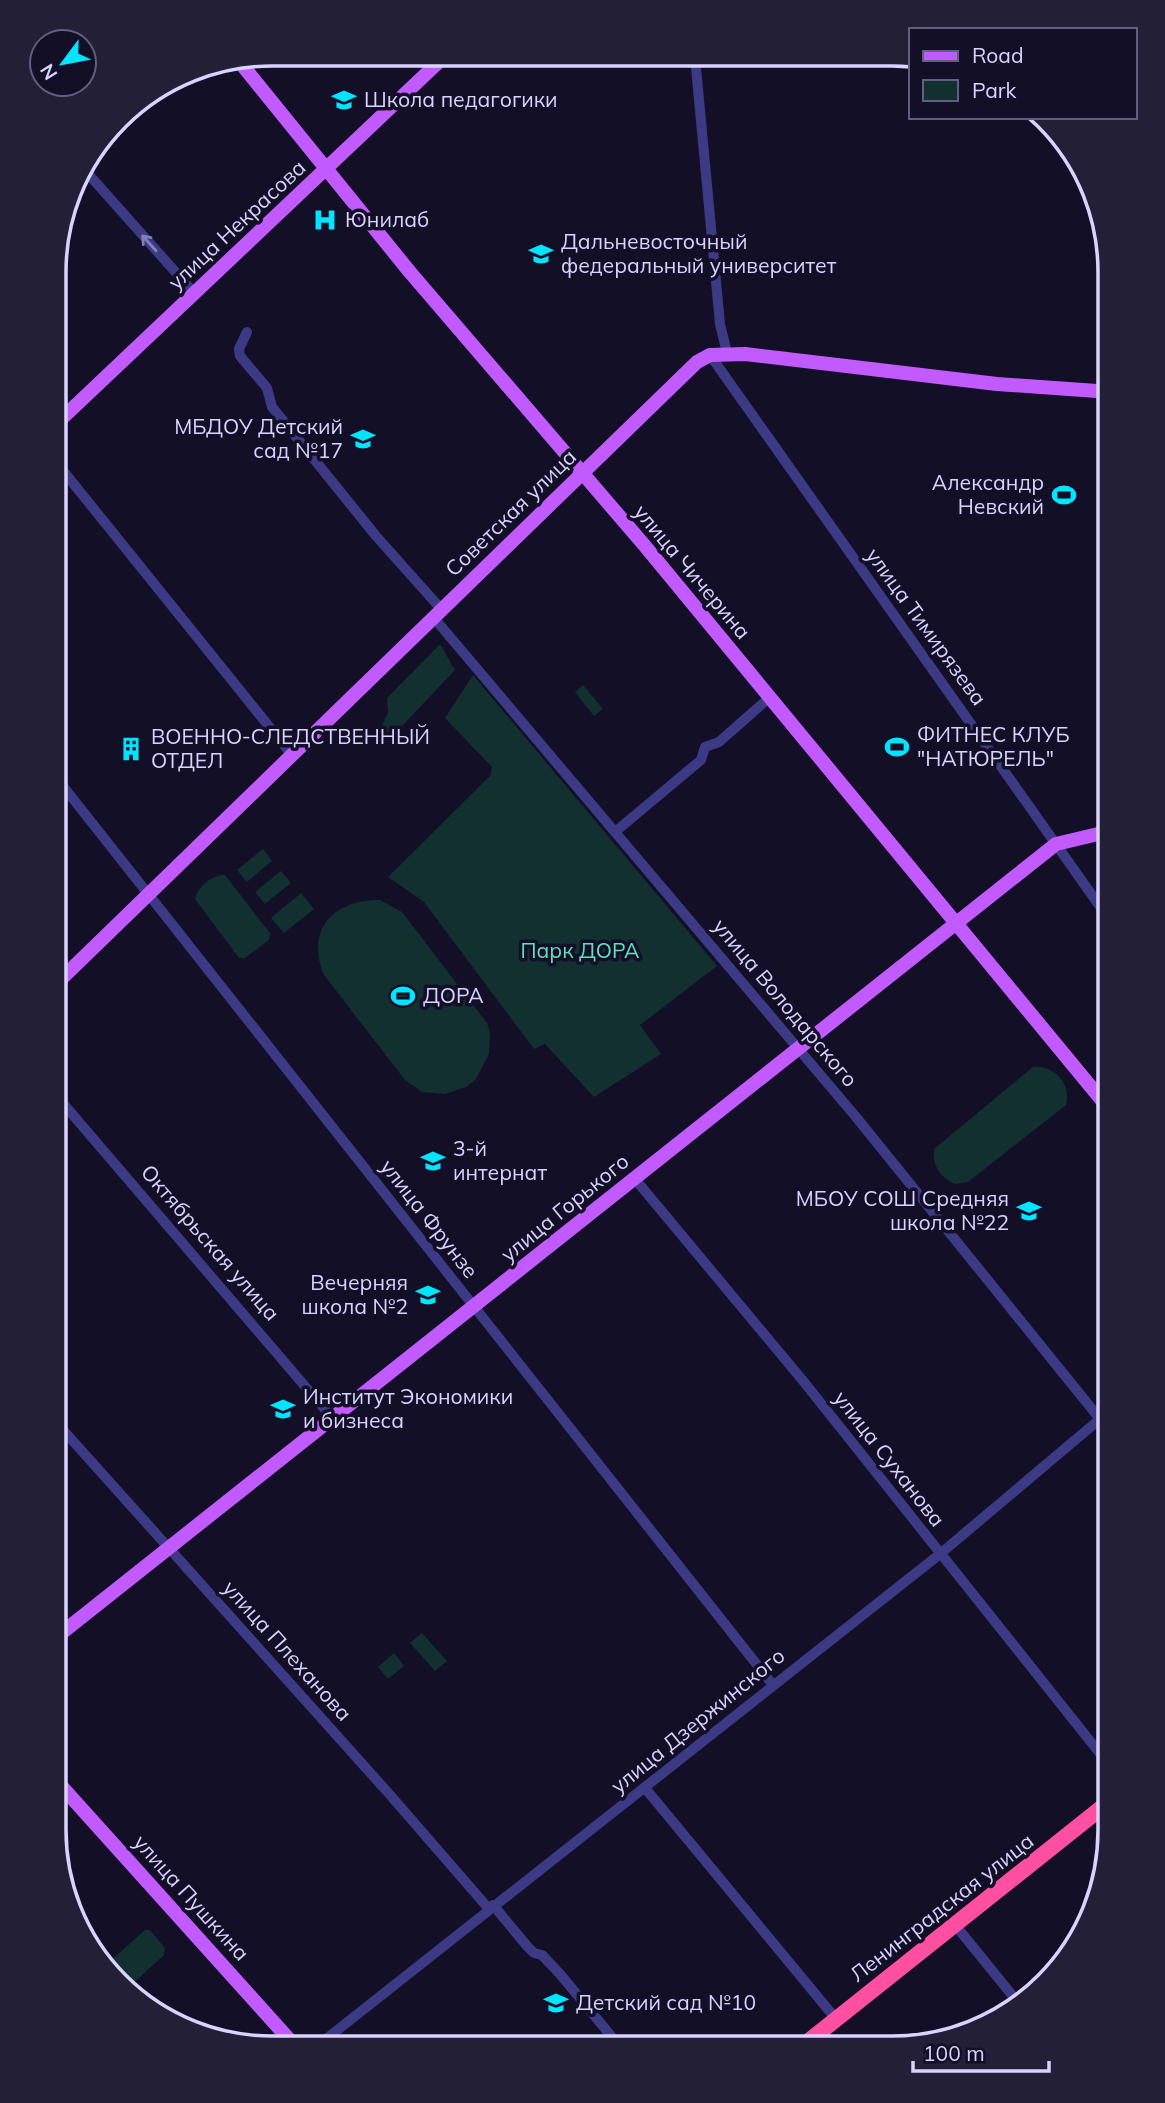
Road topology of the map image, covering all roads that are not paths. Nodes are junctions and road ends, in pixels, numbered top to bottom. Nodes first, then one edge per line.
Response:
1 (435, 66) edge
2 (696, 66) edge
3 (245, 68) edge
4 (327, 169) junction
5 (91, 177) edge
6 (195, 293) junction
7 (247, 332) dead end
8 (727, 353) junction
9 (710, 355) junction
10 (1098, 392) edge
11 (66, 415) edge
12 (66, 474) edge
13 (581, 474) junction
14 (438, 614) junction
15 (770, 697) junction
16 (292, 755) junction
17 (66, 790) edge
18 (615, 832) junction
19 (1098, 834) edge
20 (1056, 844) junction
21 (149, 896) junction
22 (1098, 904) edge
23 (956, 922) junction
24 (66, 975) edge
25 (798, 1049) junction
26 (1098, 1094) edge
27 (66, 1107) edge
28 (635, 1179) junction
29 (474, 1308) junction
30 (1098, 1417) edge
31 (333, 1419) junction
32 (1098, 1421) edge
33 (66, 1433) edge
34 (171, 1549) junction
35 (940, 1554) junction
36 (66, 1630) edge
37 (773, 1685) junction
38 (1098, 1751) edge
39 (645, 1788) junction
40 (66, 1791) edge
41 (1098, 1811) edge
42 (491, 1907) junction
43 (956, 1926) junction
44 (1014, 1997) edge
45 (836, 2019) junction
46 (286, 2036) edge
47 (330, 2036) edge
48 (611, 2036) edge
49 (816, 2036) edge

1 - 4 main road, улица Некрасова
2 - 8 street
3 - 4 main road, улица Чичерина
4 - 6 main road, улица Некрасова
4 - 13 main road, улица Чичерина
6 -> 5 street
6 - 11 main road, улица Некрасова
7 - 14 street, улица Володарского
8 - 9 main road, Советская улица
8 - 10 main road, Советская улица
9 - 13 main road, Советская улица
9 - 20 street, улица Тимирязева
12 - 16 street
13 - 14 main road, Советская улица
13 - 15 main road, улица Чичерина
14 - 16 main road, Советская улица
14 - 18 street, улица Володарского
15 - 18 street
15 - 23 main road, улица Чичерина
16 - 21 main road, Советская улица
17 - 21 street, улица Фрунзе
18 - 25 street, улица Володарского
19 - 20 main road, улица Горького
20 - 22 street, улица Тимирязева
20 - 23 main road, улица Горького
21 - 24 main road, Советская улица
21 - 29 street, улица Фрунзе
23 - 25 main road, улица Горького
23 - 26 main road, улица Чичерина
25 - 28 main road, улица Горького
25 - 30 street, улица Володарского
27 - 31 street, Октябрьская улица
28 - 29 main road, улица Горького
28 - 35 street, улица Суханова
29 - 31 main road, улица Горького
29 - 37 street, улица Фрунзе
31 - 34 main road, улица Горького
32 - 35 street, улица Дзержинского
33 - 34 street, улица Плеханова
34 - 36 main road, улица Горького
34 - 42 street, улица Плеханова
35 - 37 street, улица Дзержинского
35 - 38 street, улица Суханова
37 - 39 street, улица Дзержинского
39 - 42 street, улица Дзержинского
39 - 45 street
40 - 46 main road, улица Пушкина
41 - 43 highway, Ленинградская улица
42 - 47 street, улица Дзержинского
42 - 48 street, улица Плеханова
43 - 44 street
43 - 45 highway, Ленинградская улица
45 - 49 highway, Ленинградская улица

